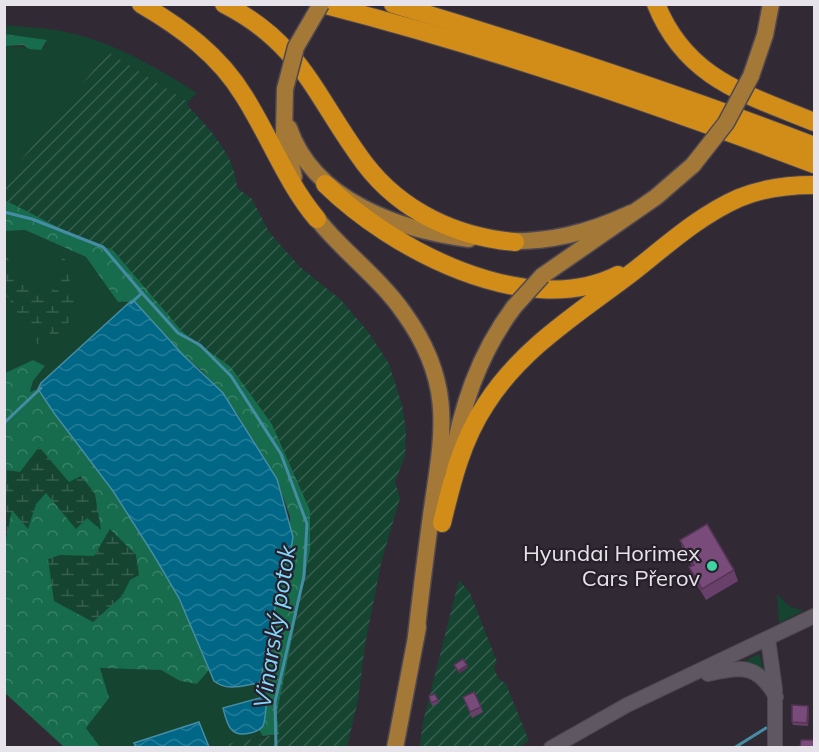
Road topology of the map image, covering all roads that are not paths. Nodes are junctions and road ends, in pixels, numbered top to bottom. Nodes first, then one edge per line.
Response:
1 (141, 4) edge
2 (224, 4) edge
3 (321, 4) edge
4 (393, 4) edge
5 (656, 4) edge
6 (771, 4) edge
7 (285, 89) junction
8 (814, 122) edge
9 (814, 146) edge
10 (814, 165) edge
11 (325, 183) junction
12 (814, 185) edge
13 (631, 213) junction
14 (317, 219) junction
15 (515, 242) junction
16 (667, 244) junction
17 (442, 523) junction
18 (814, 616) edge
19 (416, 637) junction
20 (768, 639) junction
21 (680, 680) junction
22 (776, 697) junction
23 (395, 747) edge
24 (551, 747) edge
25 (775, 747) edge

1 - 14 highway
2 - 15 highway
3 - 7 main road, bridge
3 - 10 highway
4 - 9 highway
5 - 8 highway
6 - 13 main road, bridge
7 - 11 main road
7 - 14 main road
11 - 15 main road
11 - 16 highway
12 - 16 highway
13 - 15 main road
13 - 17 main road, bridge
14 - 19 main road
16 - 17 highway
17 - 19 main road
18 - 20 street
19 - 23 main road
20 - 21 street
20 - 22 street
21 - 22 street
21 - 24 street
22 - 25 street

